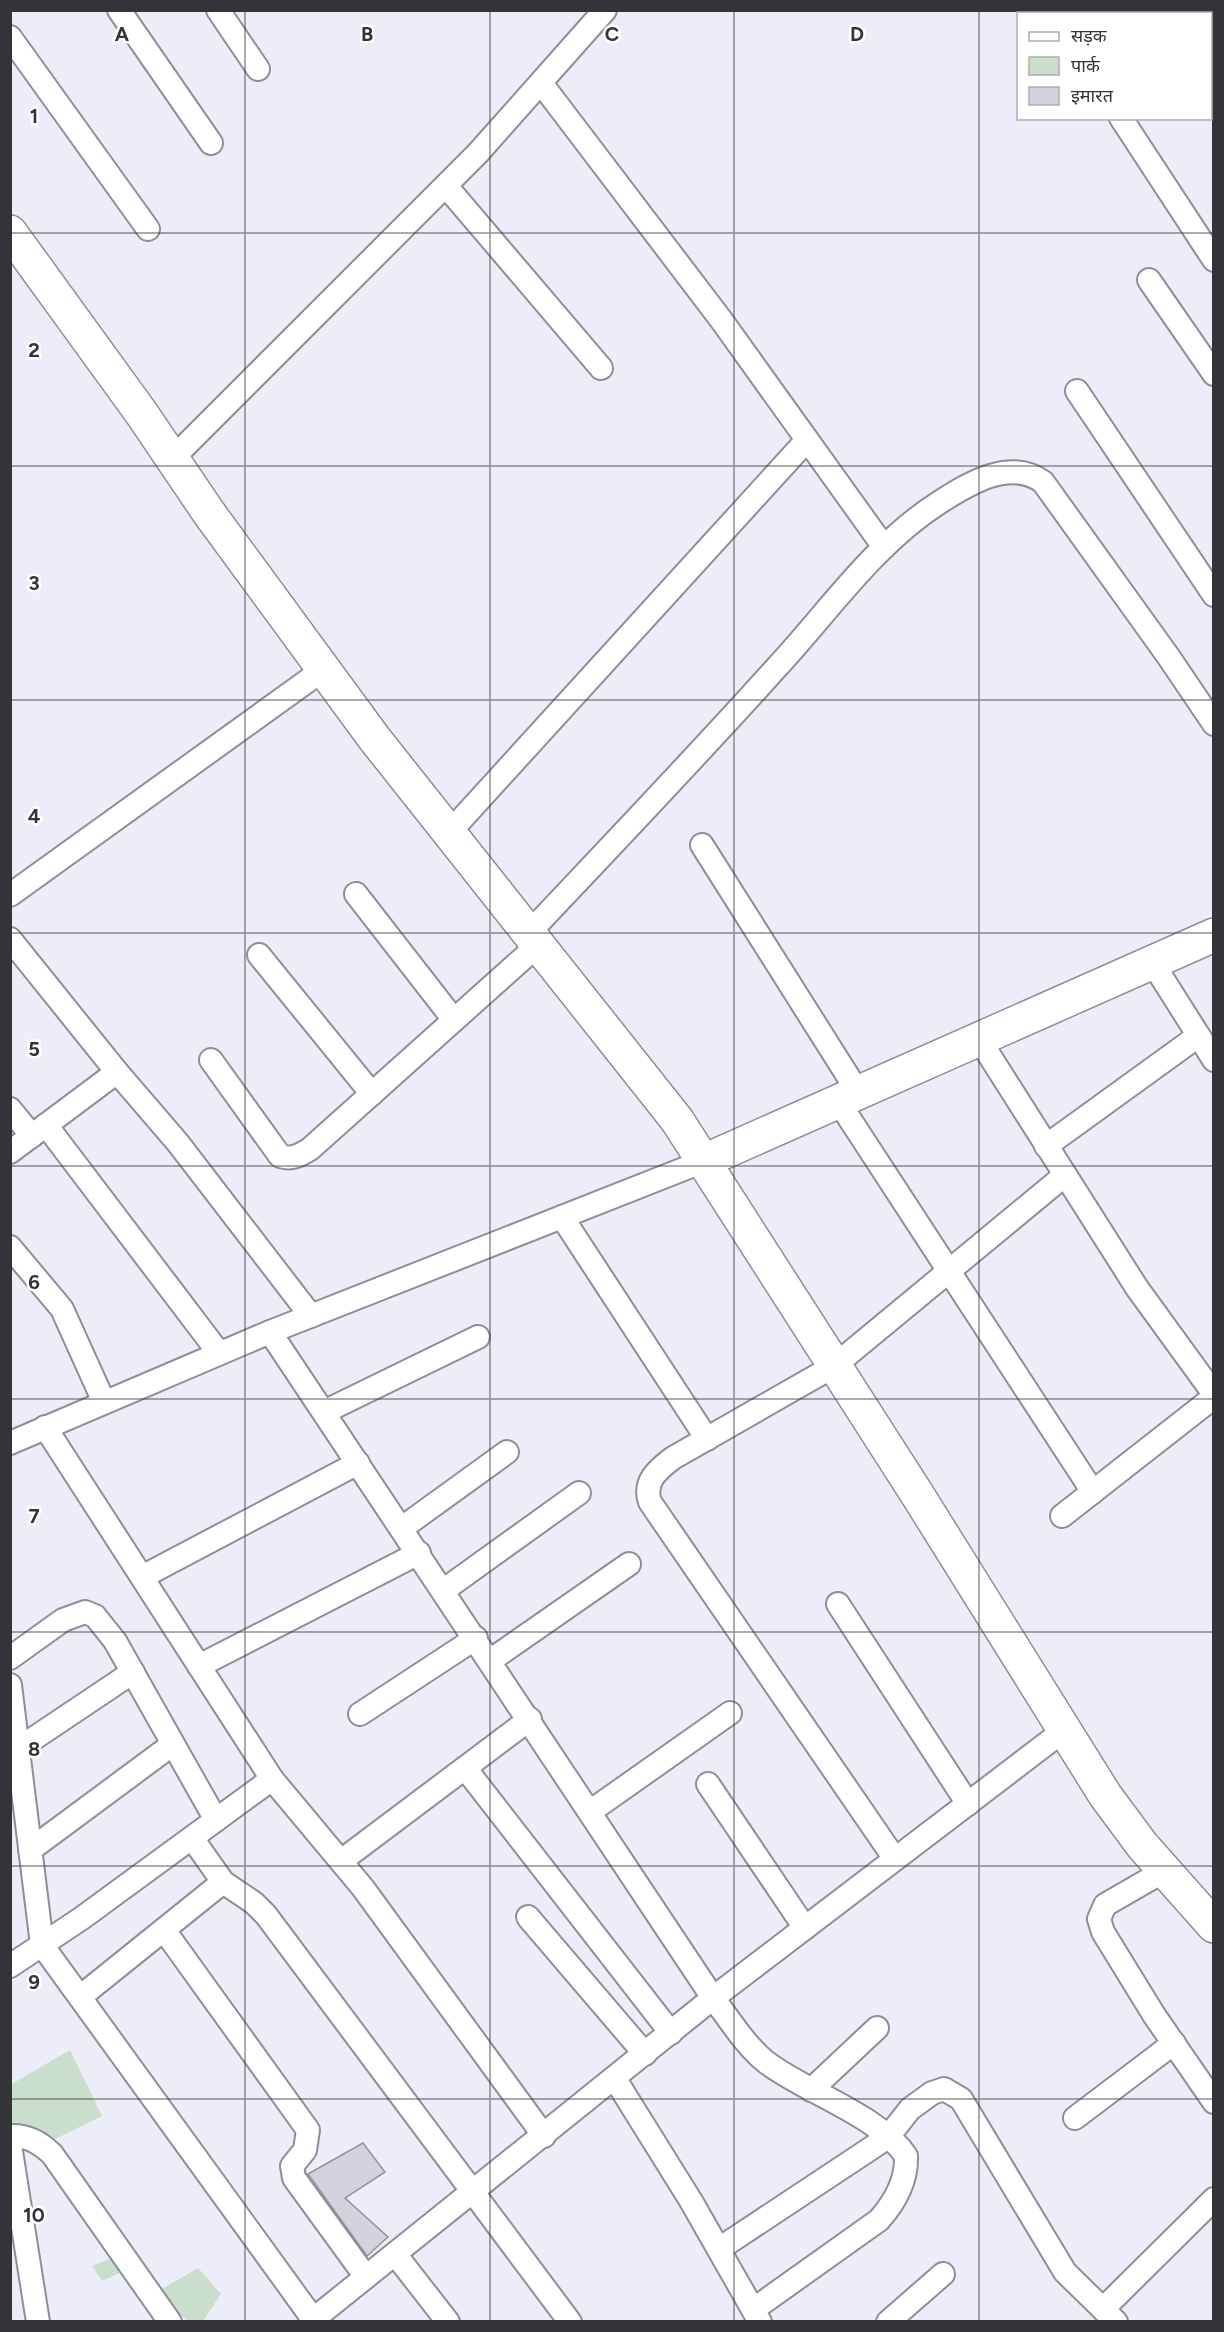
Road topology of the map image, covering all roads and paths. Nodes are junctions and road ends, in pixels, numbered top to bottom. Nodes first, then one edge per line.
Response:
1 (118, 10) edge
2 (218, 10) edge
3 (605, 10) edge
4 (10, 37) edge
5 (258, 69) dead end
6 (541, 83) junction
7 (1122, 120) edge
8 (210, 143) dead end
9 (446, 186) junction
10 (148, 229) dead end
11 (10, 232) edge
12 (1214, 260) edge
13 (1149, 280) dead end
14 (601, 368) dead end
15 (1214, 374) edge
16 (1077, 390) dead end
17 (807, 440) junction
18 (171, 460) junction
19 (884, 547) junction
20 (1214, 595) edge
21 (324, 669) junction
22 (1214, 724) edge
23 (448, 834) junction
24 (702, 844) dead end
25 (356, 894) dead end
26 (10, 895) edge
27 (1214, 935) edge
28 (10, 939) edge
29 (533, 939) junction
30 (259, 955) dead end
31 (1152, 962) junction
32 (454, 1020) junction
33 (1198, 1036) junction
34 (979, 1039) junction
35 (211, 1060) dead end
36 (1214, 1060) edge
37 (117, 1072) junction
38 (372, 1094) junction
39 (848, 1097) junction
40 (10, 1109) edge
41 (39, 1131) junction
42 (1046, 1146) junction
43 (10, 1152) edge
44 (704, 1161) junction
45 (1065, 1176) junction
46 (562, 1217) junction
47 (10, 1247) edge
48 (949, 1272) junction
49 (311, 1316) junction
50 (270, 1332) junction
51 (478, 1337) dead end
52 (219, 1353) junction
53 (834, 1366) junction
54 (1214, 1396) edge
55 (104, 1402) junction
56 (324, 1412) junction
57 (45, 1427) junction
58 (707, 1439) junction
59 (10, 1443) edge
60 (507, 1452) dead end
61 (358, 1463) junction
62 (579, 1492) dead end
63 (1093, 1492) junction
64 (1062, 1516) dead end
65 (402, 1528) junction
66 (419, 1553) junction
67 (629, 1564) dead end
68 (142, 1577) junction
69 (444, 1590) junction
70 (838, 1604) dead end
71 (476, 1638) junction
72 (10, 1658) edge
73 (491, 1660) junction
74 (199, 1666) junction
75 (133, 1672) junction
76 (10, 1685) edge
77 (730, 1713) dead end
78 (360, 1714) dead end
79 (530, 1719) junction
80 (1063, 1731) junction
81 (173, 1744) junction
82 (18, 1749) junction
83 (465, 1768) junction
84 (272, 1779) junction
85 (708, 1784) dead end
86 (968, 1804) junction
87 (591, 1811) junction
88 (216, 1820) junction
89 (192, 1838) junction
90 (30, 1850) junction
91 (895, 1859) junction
92 (341, 1861) junction
93 (1164, 1871) junction
94 (223, 1882) junction
95 (528, 1917) dead end
96 (1214, 1926) edge
97 (805, 1928) junction
98 (164, 1930) junction
99 (42, 1945) junction
100 (10, 1966) edge
101 (80, 1997) junction
102 (713, 1998) junction
103 (877, 2028) dead end
104 (671, 2033) junction
105 (1174, 2043) junction
106 (645, 2054) junction
107 (615, 2079) junction
108 (811, 2090) junction
109 (1214, 2102) edge
110 (1075, 2118) dead end
111 (10, 2136) edge
112 (544, 2136) junction
113 (888, 2137) junction
114 (10, 2145) edge
115 (472, 2193) junction
116 (1214, 2199) edge
117 (719, 2249) junction
118 (394, 2254) junction
119 (943, 2274) dead end
120 (366, 2277) junction
121 (912, 2314) edge
122 (757, 2315) edge
123 (1110, 2315) edge
124 (319, 2318) edge
125 (38, 2322) edge
126 (170, 2322) edge
127 (448, 2322) edge
128 (570, 2322) edge
129 (888, 2322) edge

1 - 8 street
2 - 5 street
3 - 6 street
4 - 10 street
6 - 9 street
6 - 17 street
7 - 12 street
9 - 14 street
9 - 18 street
11 - 18 street
13 - 15 street
16 - 20 street
17 - 19 street
17 - 23 street
18 - 21 street
19 - 22 street
19 - 29 street
21 - 23 street
21 - 26 street
23 - 29 street
24 - 39 street
25 - 32 street
27 - 31 street
28 - 37 street
29 - 32 street
29 - 44 street
30 - 38 street
31 - 33 street
31 - 34 street
32 - 38 street
33 - 36 street
33 - 42 street
34 - 39 street
34 - 42 street
35 - 38 street
37 - 41 street
37 - 49 street
39 - 44 street
39 - 48 street
40 - 41 street
41 - 43 street
41 - 52 street
42 - 45 street
44 - 46 street
44 - 53 street
45 - 48 street
45 - 54 street
46 - 49 street
46 - 58 street
47 - 55 street
48 - 53 street
48 - 63 street
49 - 50 street
50 - 52 street
50 - 56 street
51 - 56 street
52 - 55 street
53 - 58 street
53 - 80 street
54 - 63 street
55 - 57 street
56 - 61 street
57 - 59 street
57 - 68 street
58 - 91 street
60 - 65 street
61 - 65 street
61 - 68 street
62 - 69 street
63 - 64 street
65 - 66 street
66 - 69 street
66 - 74 street
67 - 73 street
68 - 74 street
69 - 71 street
70 - 86 street
71 - 73 street
71 - 78 street
72 - 75 street
73 - 79 street
74 - 84 street
75 - 81 street
75 - 82 street
76 - 82 street
77 - 87 street
79 - 83 street
79 - 87 street
80 - 86 street
80 - 93 street
81 - 88 street
81 - 90 street
82 - 90 street
83 - 92 street
83 - 104 street
84 - 88 street
84 - 92 street
85 - 97 street
86 - 91 street
87 - 102 street
88 - 89 street
89 - 94 street
89 - 99 street
90 - 99 street
91 - 97 street
92 - 112 street
93 - 96 street
93 - 105 street
94 - 98 street
94 - 115 street
95 - 106 street
97 - 102 street
98 - 101 street
98 - 120 street
99 - 100 street
99 - 101 street
101 - 124 street
102 - 104 street
102 - 108 street
103 - 108 street
104 - 106 street
105 - 109 street
105 - 110 street
106 - 107 street
107 - 112 street
107 - 117 street
108 - 113 street
111 - 126 street
112 - 115 street
113 - 117 street
113 - 122 street
113 - 123 street
114 - 125 street
115 - 118 street
115 - 128 street
116 - 123 street
117 - 122 street
118 - 120 street
118 - 127 street
119 - 121 street
120 - 124 street
121 - 129 street

